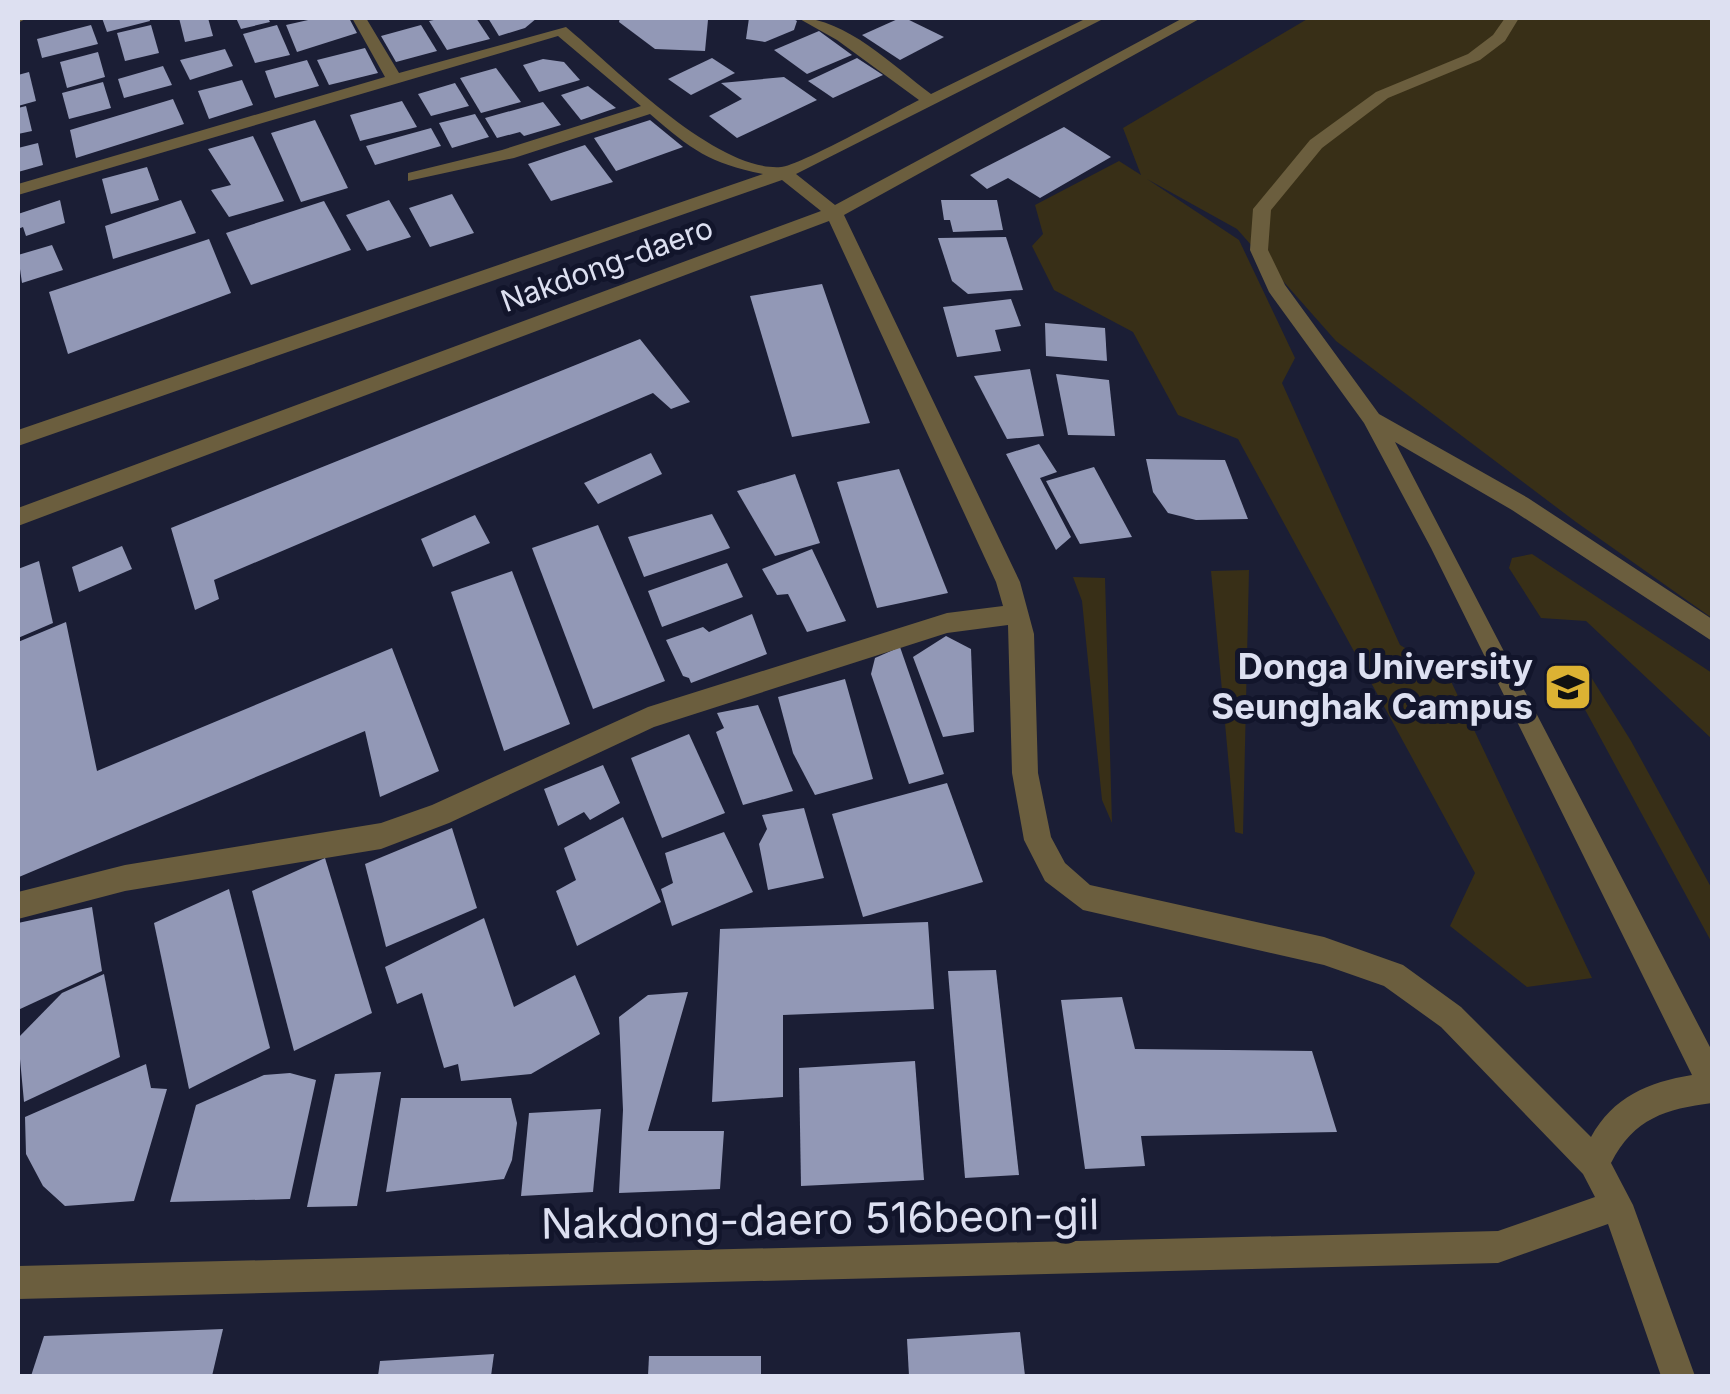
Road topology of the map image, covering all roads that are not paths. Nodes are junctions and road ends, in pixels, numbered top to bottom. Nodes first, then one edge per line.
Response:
1 (360, 18) edge
2 (805, 18) edge
3 (1098, 18) edge
4 (1194, 18) edge
5 (1512, 18) edge
6 (564, 24) edge
7 (395, 79) junction
8 (932, 102) junction
9 (653, 108) junction
10 (784, 173) junction
11 (414, 177) dead end
12 (18, 190) edge
13 (834, 213) junction
14 (1372, 419) junction
15 (18, 438) edge
16 (18, 517) edge
17 (1017, 614) junction
18 (1712, 632) edge
19 (18, 906) edge
20 (1712, 1085) edge
21 (1594, 1163) junction
22 (1617, 1205) junction
23 (18, 1283) edge
24 (1678, 1376) edge

1 - 7 street
2 - 8 street
3 - 8 street, Nakdong-daero
4 - 13 street, Nakdong-daero
5 - 14 street
6 - 7 street
6 - 9 street
7 - 12 street
8 - 10 street, Nakdong-daero
9 - 10 street
9 - 11 street
10 - 13 street
10 - 15 street, Nakdong-daero
13 - 16 street, Nakdong-daero
13 - 17 street
14 - 18 street
14 - 20 street
17 - 19 street
17 - 21 street
20 - 21 street
21 - 22 street
22 - 23 street, Nakdong-daero 516beon-gil
22 - 24 street

